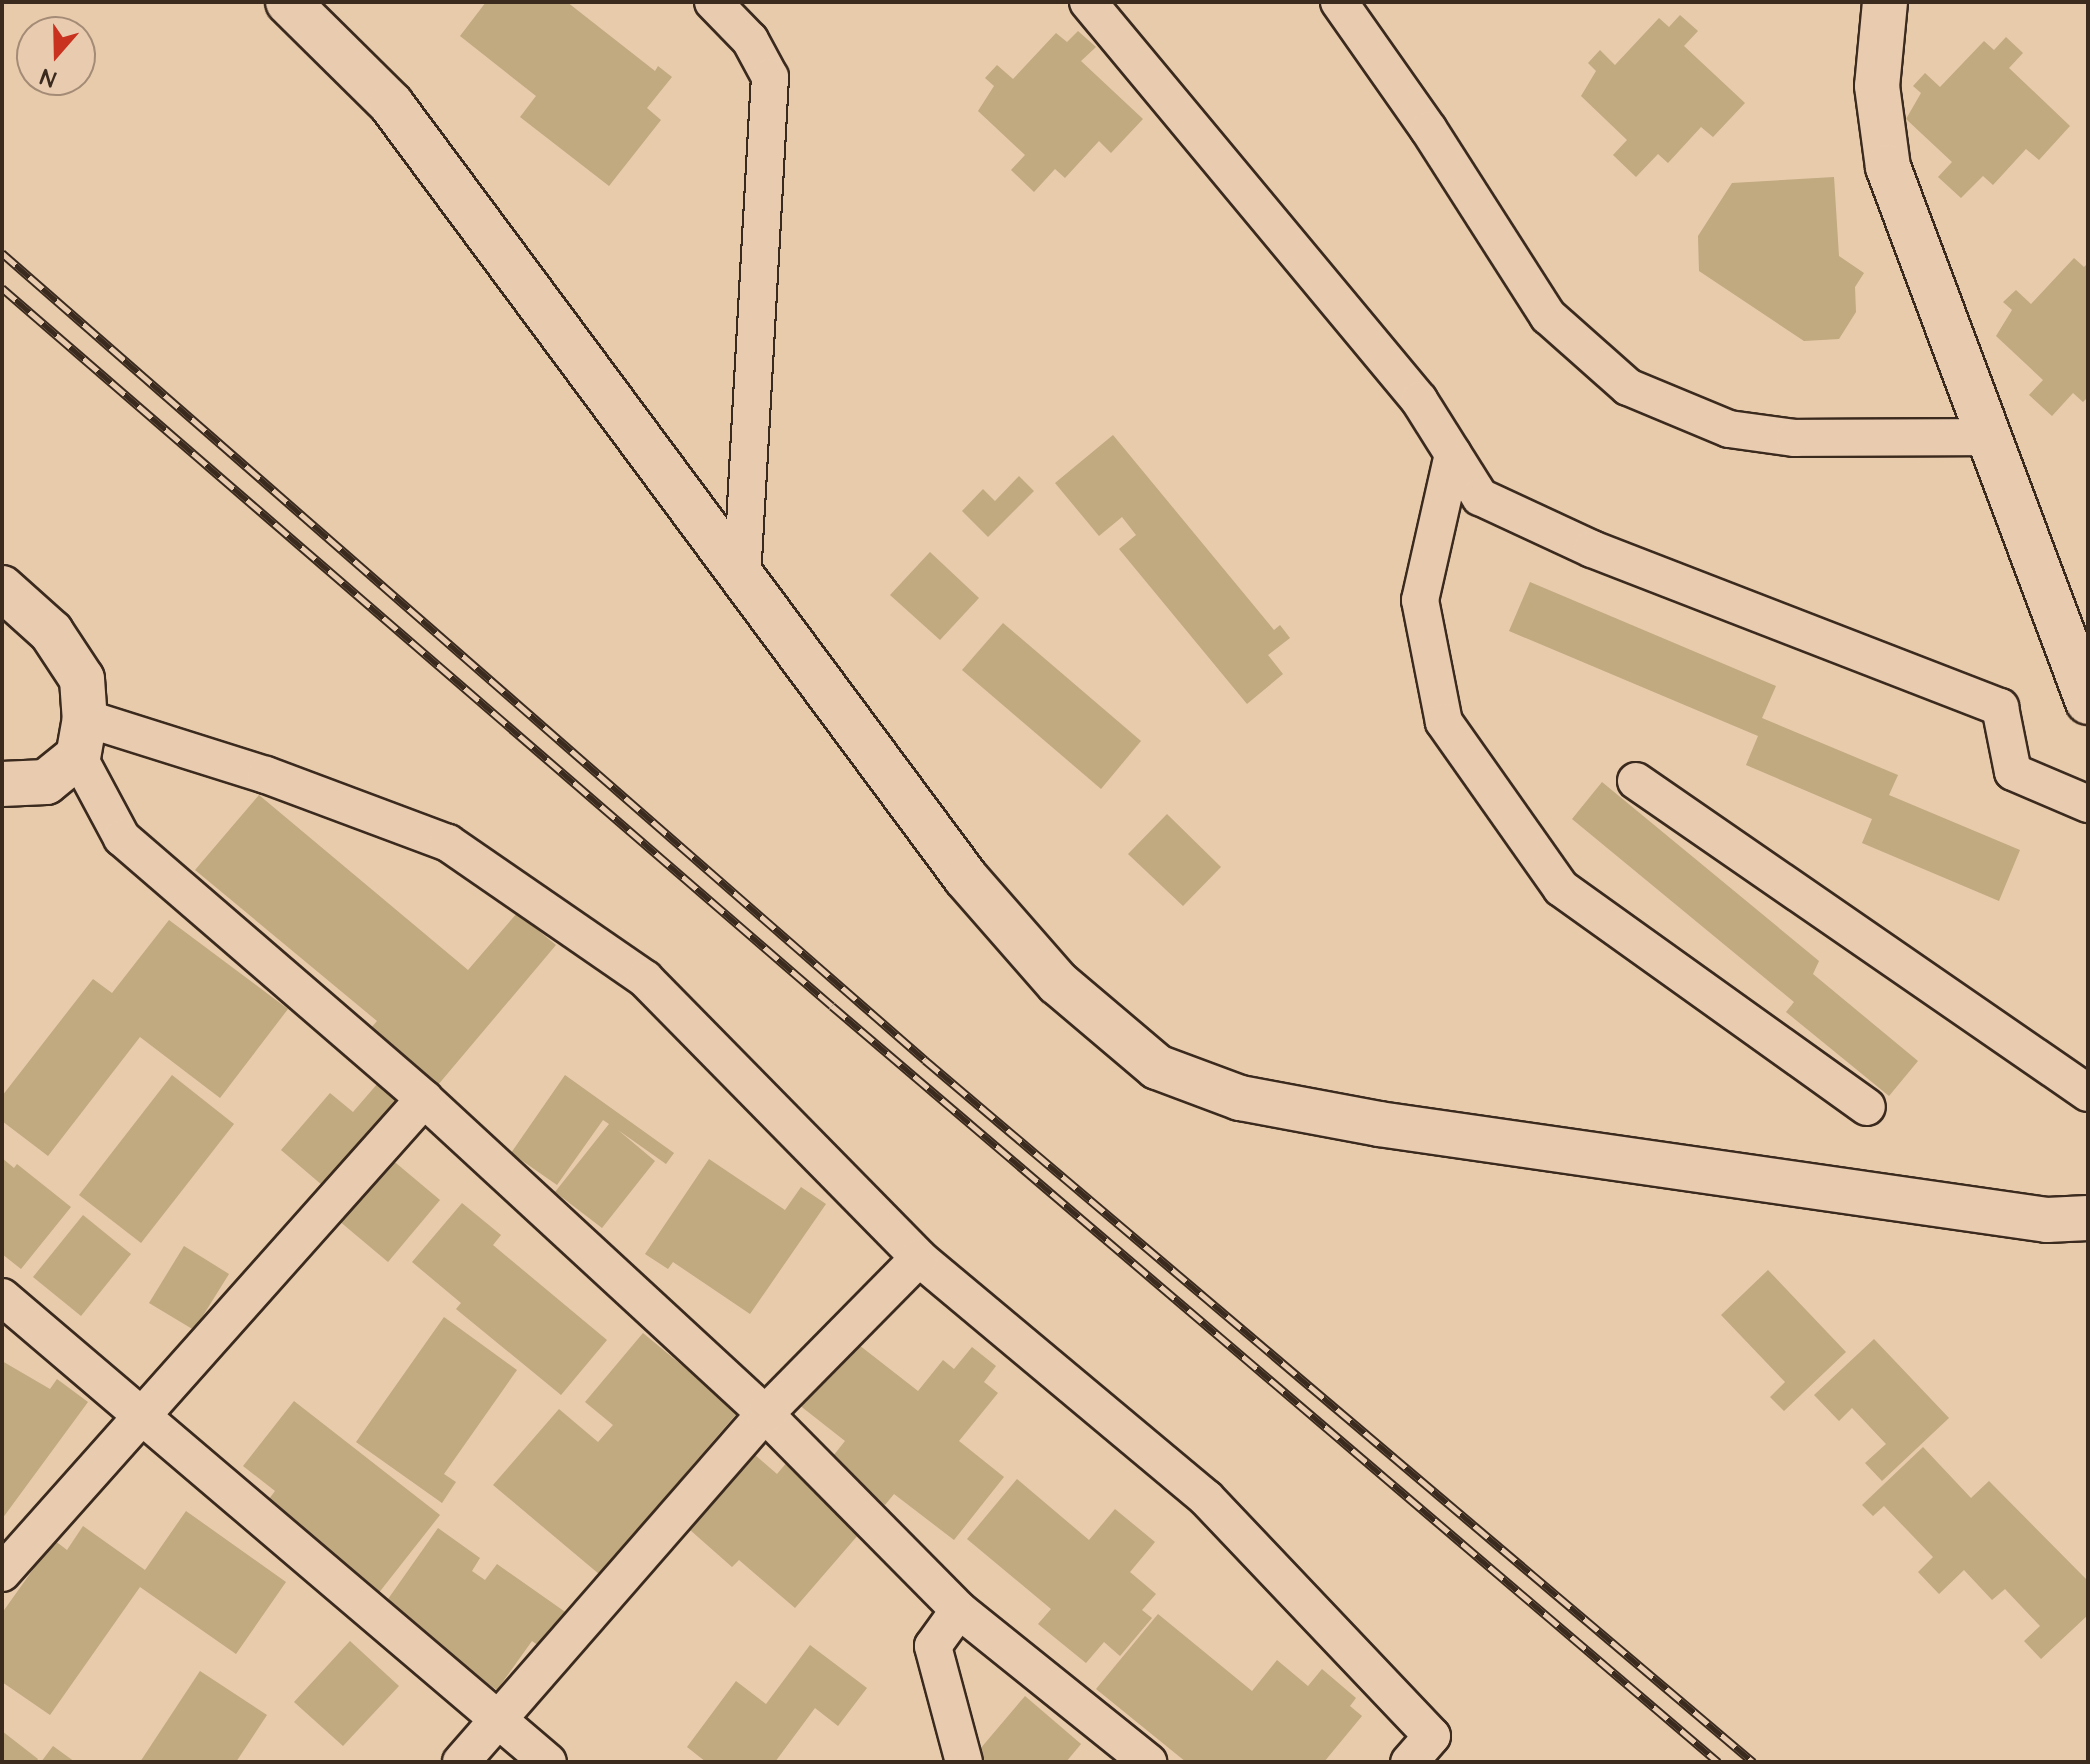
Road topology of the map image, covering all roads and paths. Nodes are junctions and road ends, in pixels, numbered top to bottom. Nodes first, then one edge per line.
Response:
1 (288, 2) edge
2 (713, 2) edge
3 (1088, 2) edge
4 (1339, 2) edge
5 (1878, 12) edge
6 (1987, 437) junction
7 (1453, 454) junction
8 (742, 576) junction
9 (2, 588) edge
10 (2088, 702) edge
11 (81, 737) junction
12 (1636, 781) dead end
13 (2, 784) edge
14 (2088, 804) edge
15 (2088, 1093) edge
16 (424, 1099) junction
17 (1867, 1107) dead end
18 (2088, 1218) edge
19 (919, 1258) junction
20 (2, 1297) edge
21 (765, 1414) junction
22 (139, 1415) junction
23 (2, 1573) edge
24 (959, 1610) junction
25 (502, 1720) junction
26 (461, 1762) edge
27 (548, 1762) edge
28 (964, 1762) edge
29 (1148, 1762) edge
30 (1409, 1762) edge

1 - 8 street
2 - 8 street
3 - 7 street
4 - 6 street
5 - 6 street
6 - 10 street
7 - 14 street
7 - 17 street
8 - 18 street
9 - 11 street
11 - 13 street
11 - 16 street
11 - 19 street
12 - 15 street
16 - 21 street
16 - 22 street
19 - 21 street
19 - 30 street
20 - 22 street
21 - 24 street
21 - 25 street
22 - 23 street
22 - 25 street
24 - 28 street
24 - 29 street
25 - 26 street
25 - 27 street

